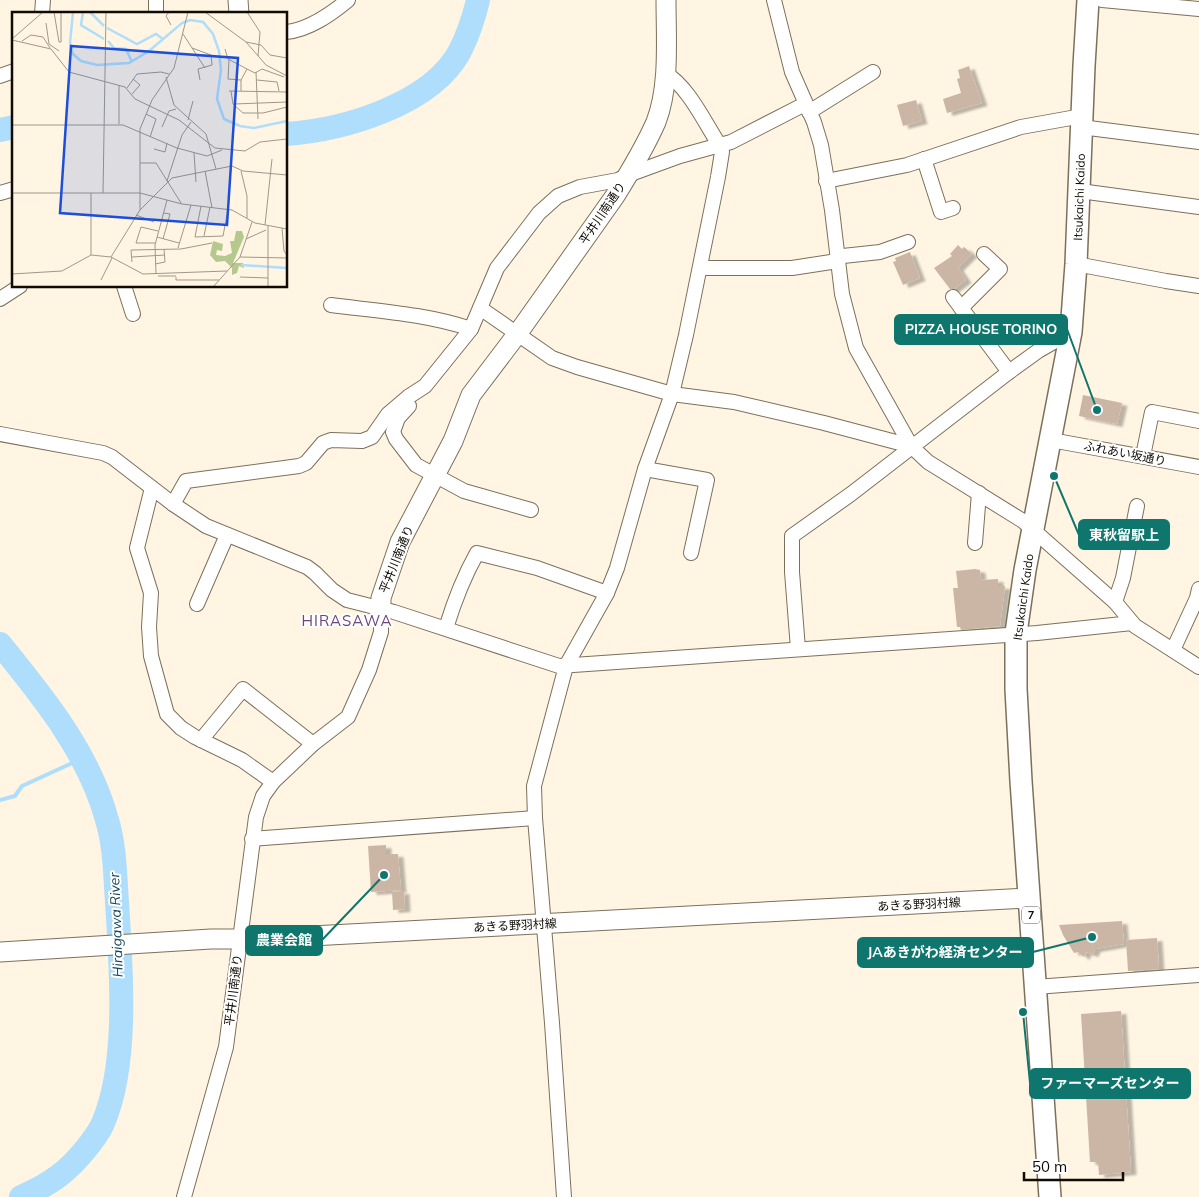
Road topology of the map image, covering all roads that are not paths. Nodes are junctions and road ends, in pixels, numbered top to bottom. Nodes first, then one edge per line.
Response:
1 (348, 0) edge
2 (666, 0) edge
3 (774, 0) edge
4 (1088, 0) edge
5 (1102, 0) edge
6 (330, 7) edge
7 (1199, 9) edge
8 (288, 32) edge
9 (12, 72) edge
10 (873, 72) dead end
11 (665, 74) junction
12 (0, 76) edge
13 (807, 108) junction
14 (1081, 122) junction
15 (1199, 142) edge
16 (720, 146) junction
17 (924, 159) junction
18 (628, 175) junction
19 (826, 181) junction
20 (1080, 190) junction
21 (1199, 207) edge
22 (953, 208) dead end
23 (908, 242) dead end
24 (984, 254) dead end
25 (838, 259) junction
26 (1076, 264) junction
27 (700, 268) junction
28 (1199, 286) edge
29 (17, 288) edge
30 (125, 288) edge
31 (0, 298) edge
32 (331, 305) dead end
33 (480, 308) junction
34 (134, 314) dead end
35 (471, 329) junction
36 (1071, 332) junction
37 (518, 333) junction
38 (1009, 372) junction
39 (425, 386) junction
40 (672, 394) junction
41 (1199, 421) edge
42 (0, 434) edge
43 (1051, 440) junction
44 (911, 446) junction
45 (1143, 456) junction
46 (1199, 467) edge
47 (645, 469) junction
48 (435, 475) junction
49 (152, 488) junction
50 (979, 493) junction
51 (173, 504) junction
52 (1137, 506) dead end
53 (531, 510) dead end
54 (1033, 531) junction
55 (227, 534) junction
56 (975, 542) dead end
57 (691, 553) dead end
58 (1199, 589) edge
59 (607, 593) junction
60 (1115, 602) junction
61 (197, 604) dead end
62 (381, 608) junction
63 (1132, 623) junction
64 (446, 628) junction
65 (1016, 633) junction
66 (798, 649) junction
67 (1173, 650) junction
68 (566, 666) junction
69 (1199, 667) edge
70 (201, 740) junction
71 (313, 744) junction
72 (273, 782) junction
73 (535, 818) junction
74 (252, 839) junction
75 (1030, 898) junction
76 (544, 924) junction
77 (239, 938) junction
78 (0, 952) edge
79 (1199, 975) edge
80 (1035, 987) junction
81 (184, 1197) edge
82 (564, 1197) edge
83 (1050, 1197) edge

1 - 6 street
2 - 11 main road, 平井川南通り
3 - 13 street
4 - 14 main road, Itsukaichi Kaido / 7
5 - 7 street
6 - 8 street
9 - 12 street
10 - 13 street
11 - 16 street
11 - 18 main road, 平井川南通り
13 - 16 street
13 - 19 street
14 - 15 street
14 - 17 street
14 - 20 main road, Itsukaichi Kaido / 7
16 - 18 street
16 - 27 street
17 - 19 street
17 - 22 street
18 - 33 street
18 - 37 main road, 平井川南通り
19 - 25 street
20 - 21 street
20 - 26 main road, Itsukaichi Kaido / 7
23 - 25 street
24 - 38 street
25 - 27 street
25 - 44 street
26 - 28 street
26 - 36 main road, Itsukaichi Kaido / 7
27 - 40 street
29 - 31 street
30 - 34 street
32 - 35 street
33 - 35 street
33 - 37 street
35 - 39 street
36 - 38 street
36 - 43 main road, Itsukaichi Kaido / 7
37 - 40 street
37 - 48 main road, 平井川南通り
38 - 44 street
39 - 48 street
39 - 51 street
40 - 44 street
40 - 47 street
41 - 45 street
42 - 49 street
43 - 45 street, ふれあい坂通り
43 - 54 main road, Itsukaichi Kaido / 7
44 - 50 street
44 - 66 street
45 - 46 street, ふれあい坂通り
47 - 57 street
47 - 59 street
48 - 53 street
48 - 62 main road, 平井川南通り
49 - 51 street
49 - 70 street
50 - 54 street
50 - 56 street
51 - 55 street
52 - 60 street
54 - 60 street
54 - 65 main road, Itsukaichi Kaido / 7
55 - 61 street
55 - 62 street
58 - 67 street
59 - 64 street
59 - 68 street
60 - 63 street
62 - 64 street
62 - 71 street, 平井川南通り
63 - 65 street
63 - 67 street
64 - 68 street
65 - 66 street
65 - 75 main road, Itsukaichi Kaido / 7
66 - 68 street
67 - 69 street
68 - 73 street
70 - 71 street
70 - 72 street
71 - 72 street, 平井川南通り
72 - 74 street, 平井川南通り
73 - 74 street
73 - 76 street
74 - 77 street, 平井川南通り
75 - 76 main road, あきる野羽村線
75 - 80 main road, Itsukaichi Kaido / 7
76 - 77 main road, あきる野羽村線
76 - 82 street
77 - 78 main road, あきる野羽村線
77 - 81 street, 平井川南通り
79 - 80 street
80 - 83 main road, Itsukaichi Kaido / 7

